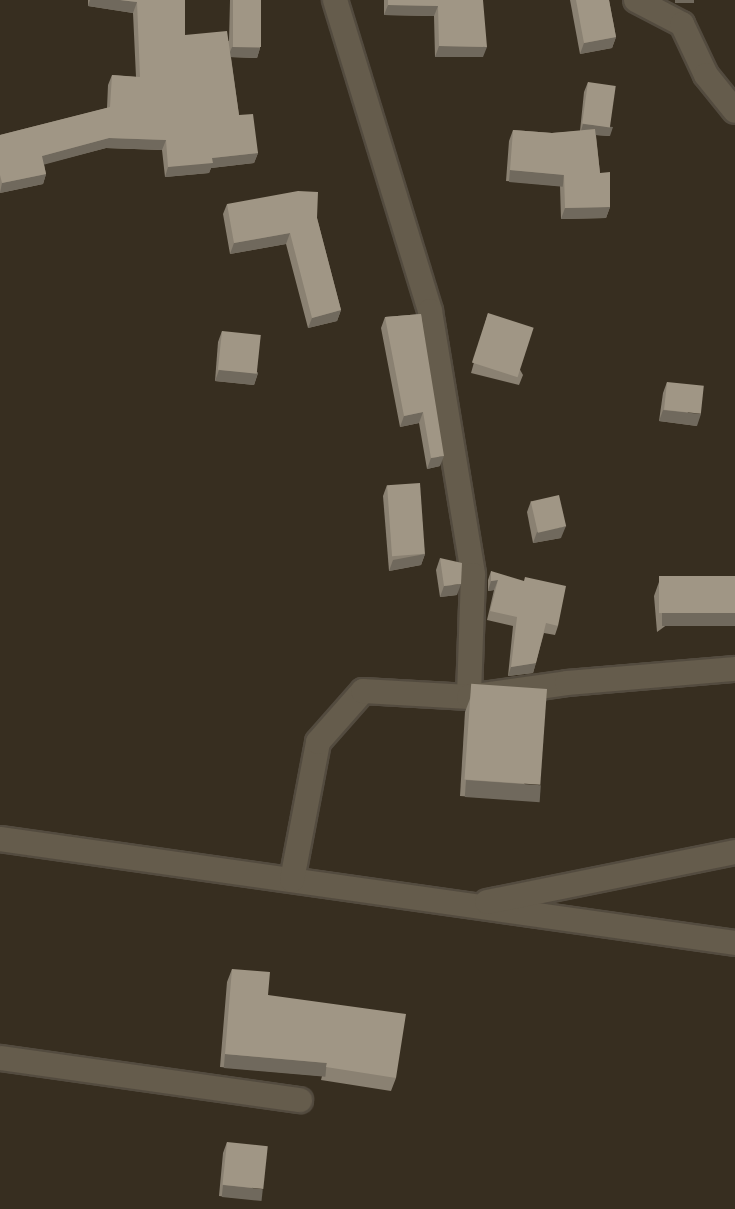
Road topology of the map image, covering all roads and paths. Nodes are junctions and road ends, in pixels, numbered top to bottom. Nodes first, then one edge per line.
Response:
1 (335, 0) edge
2 (636, 0) edge
3 (735, 111) edge
4 (735, 669) edge
5 (469, 697) junction
6 (0, 839) edge
7 (735, 852) edge
8 (292, 880) junction
9 (471, 905) junction
10 (735, 943) edge
11 (0, 1058) edge
12 (300, 1100) dead end

1 - 5 street
2 - 3 street
4 - 5 street
5 - 8 street
6 - 8 street
7 - 9 street
8 - 9 street
9 - 10 street
11 - 12 street

